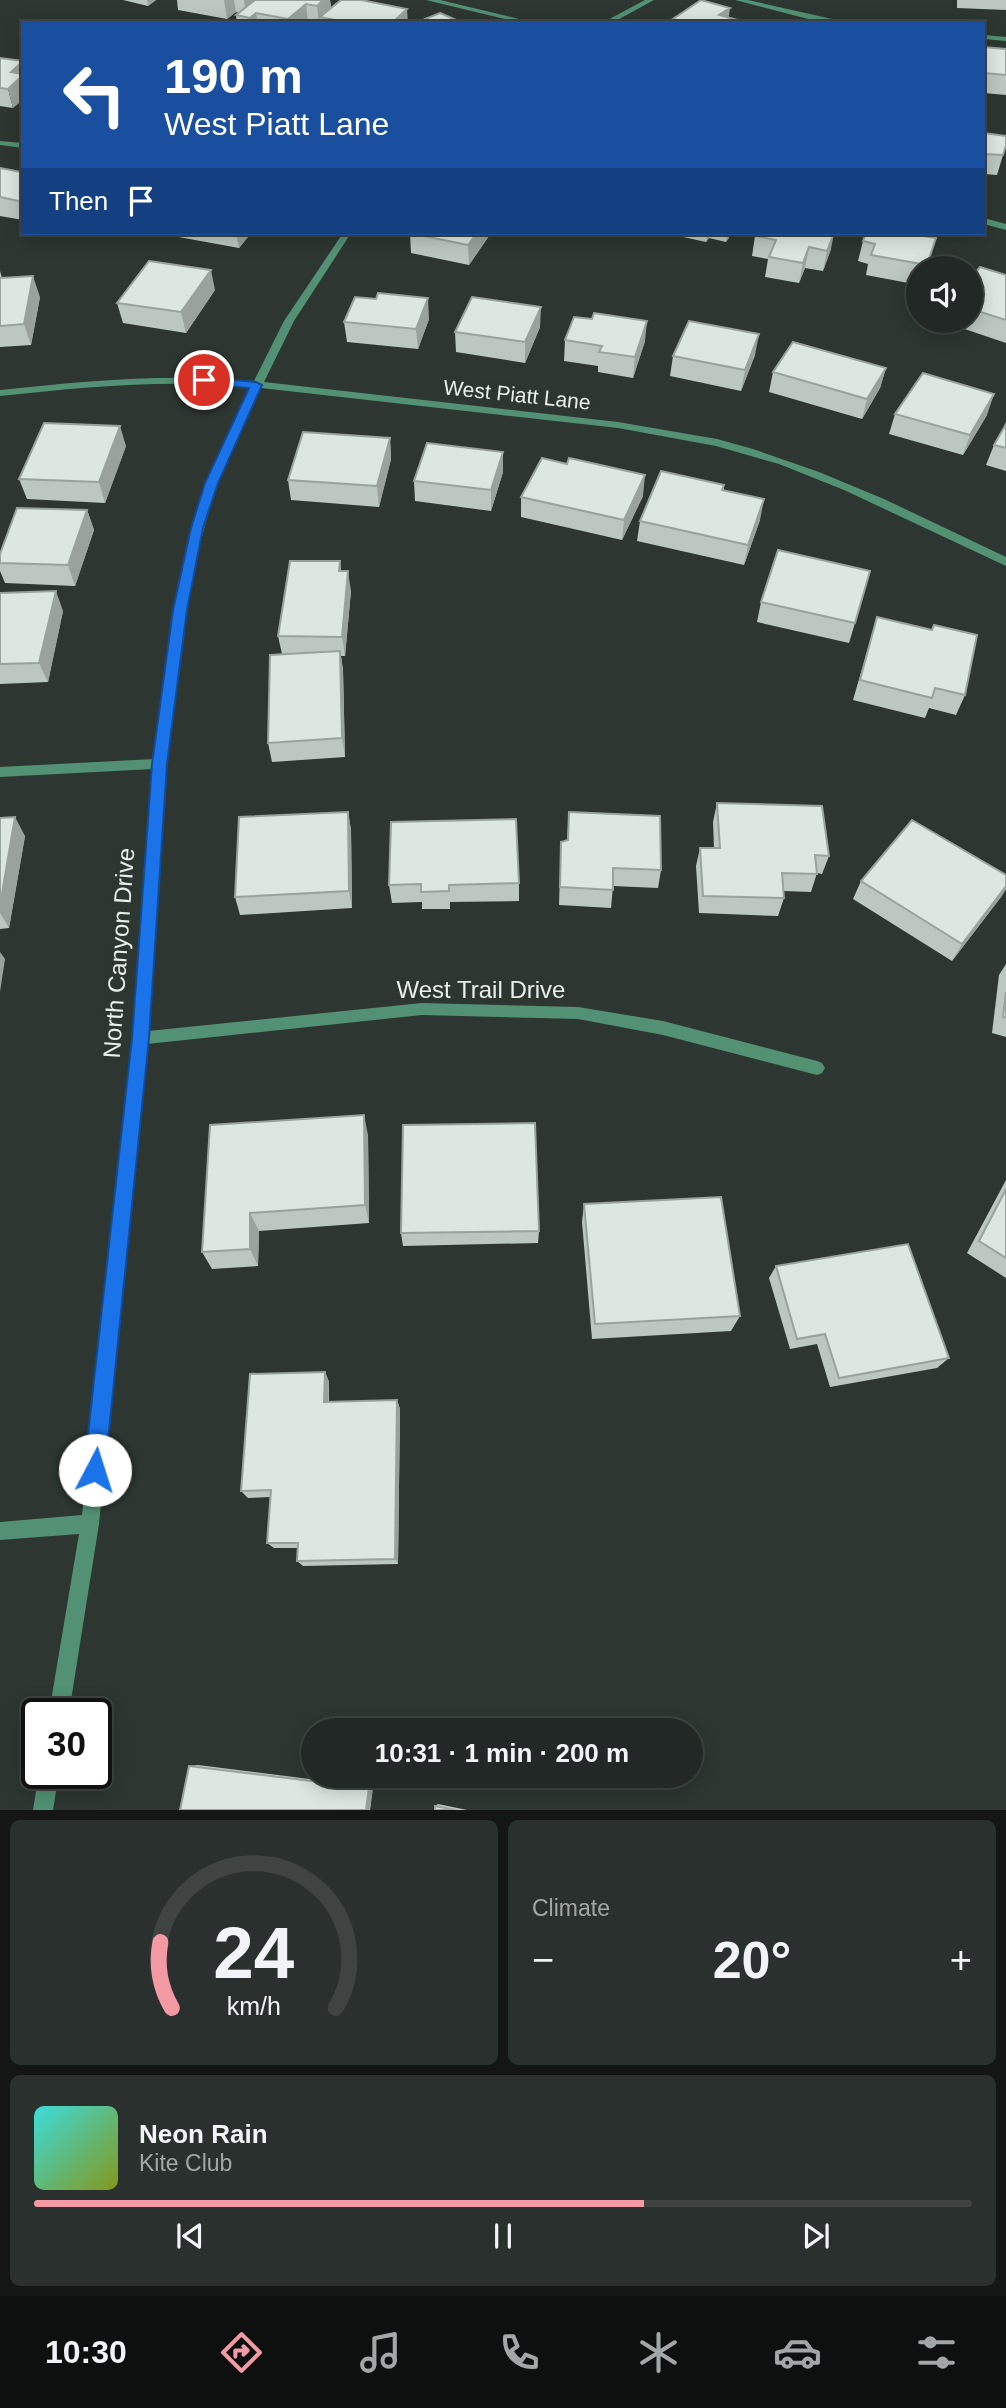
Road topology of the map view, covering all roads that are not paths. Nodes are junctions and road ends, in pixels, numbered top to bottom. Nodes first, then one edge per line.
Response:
1 (430, 0) edge
2 (650, 0) edge
3 (739, 0) edge
4 (523, 21) edge
5 (610, 21) edge
6 (832, 21) edge
7 (985, 37) edge
8 (1006, 39) edge
9 (0, 144) edge
10 (21, 146) edge
11 (985, 221) edge
12 (1006, 227) edge
13 (346, 235) edge
14 (256, 385) junction
15 (0, 393) edge
16 (1006, 562) edge
17 (160, 764) junction
18 (0, 772) edge
19 (140, 1038) junction
20 (817, 1068) dead end
21 (90, 1524) junction
22 (0, 1531) edge
23 (61, 1698) edge
24 (46, 1789) edge
25 (43, 1810) edge

1 - 4 street
2 - 5 street
3 - 6 street
7 - 8 street
9 - 10 street
11 - 12 street
13 - 14 street, North Canyon Drive
14 - 15 street, West Piatt Lane
14 - 16 street, West Piatt Lane
14 - 17 street, North Canyon Drive
17 - 18 street
17 - 19 street, North Canyon Drive
19 - 20 street, West Trail Drive
19 - 21 street, North Canyon Drive
21 - 22 street
21 - 23 street, North Canyon Drive
24 - 25 street

